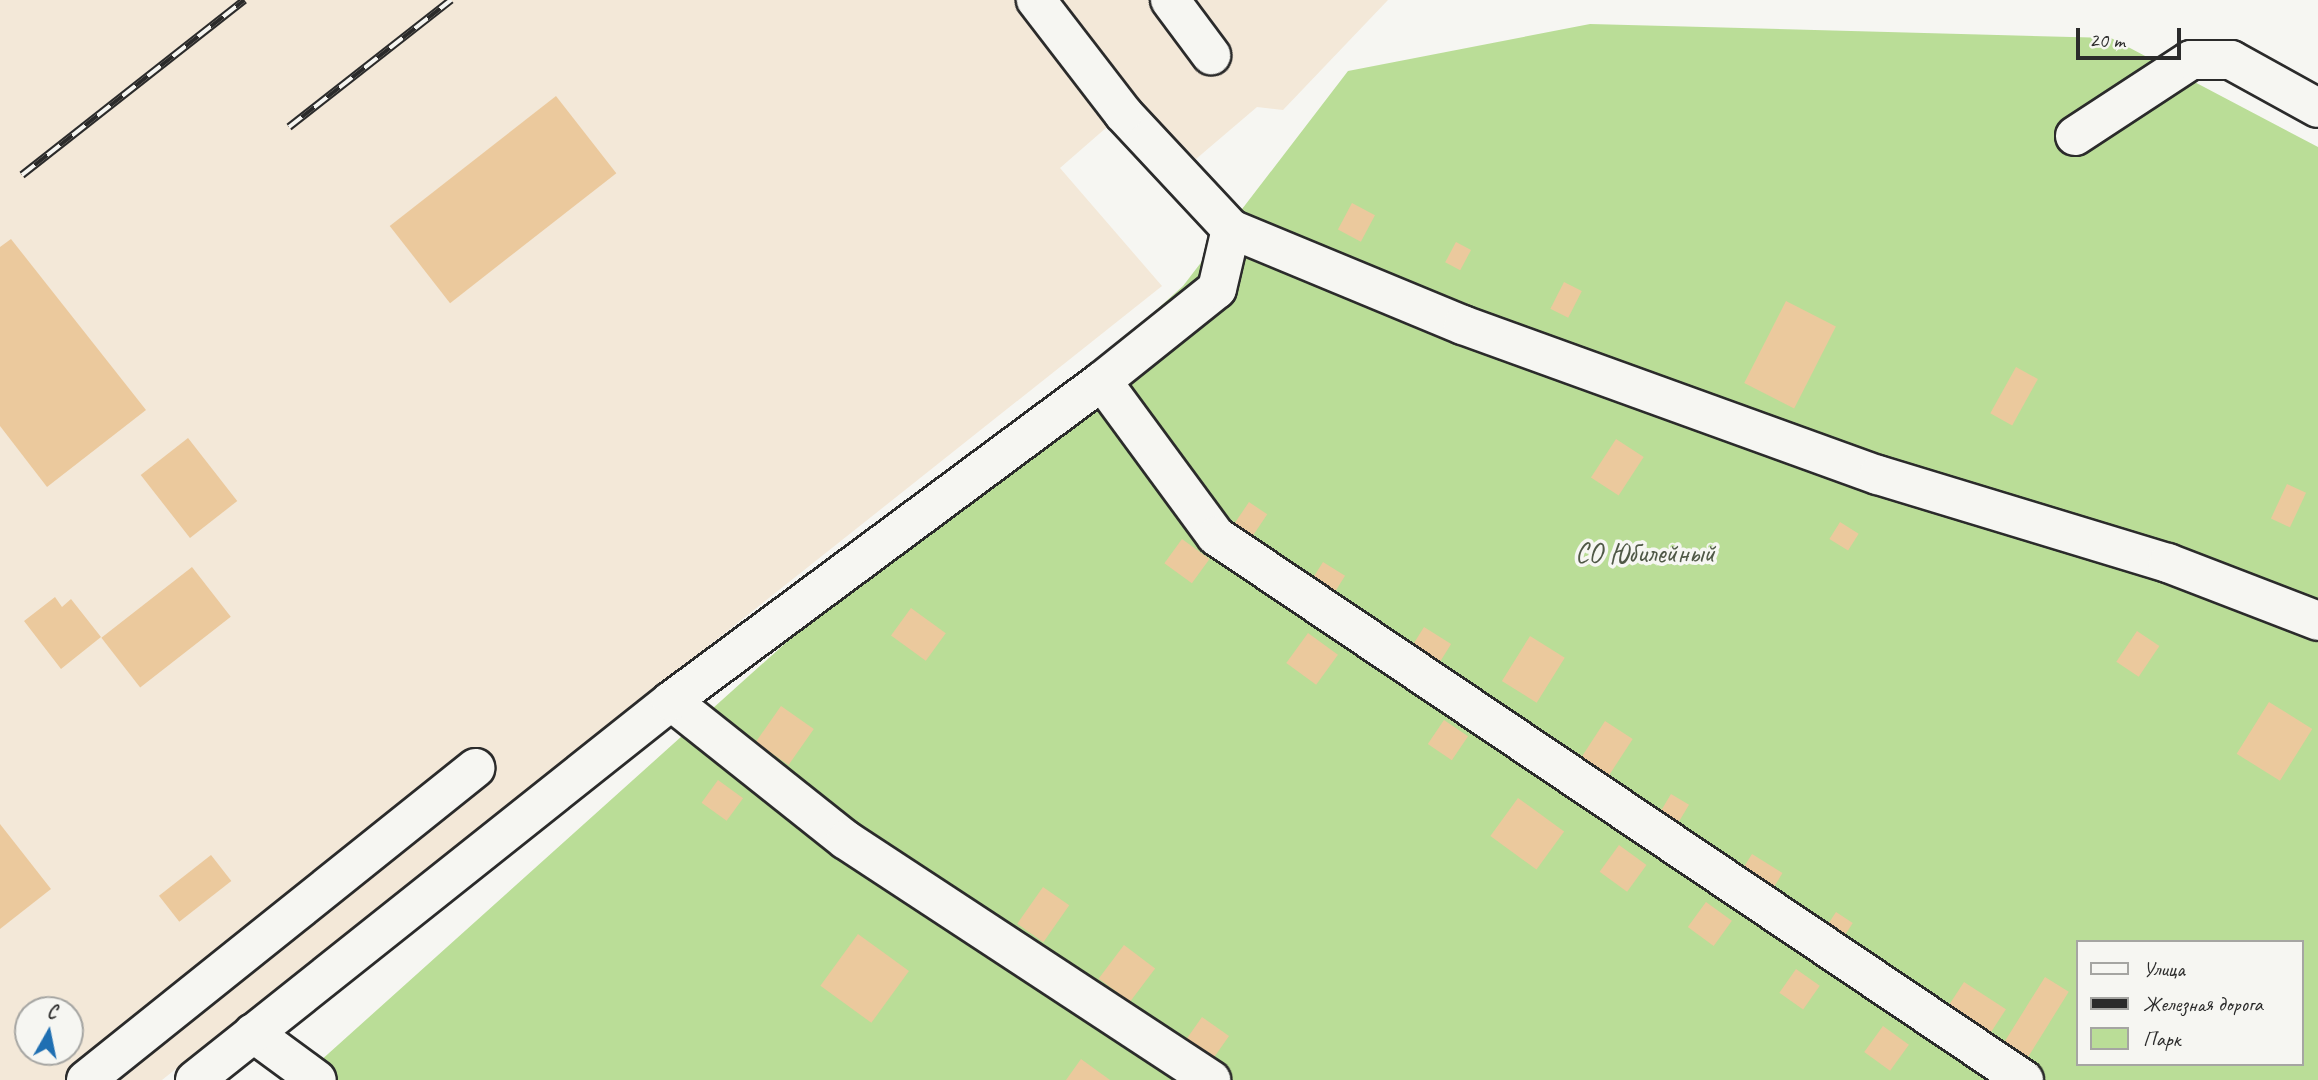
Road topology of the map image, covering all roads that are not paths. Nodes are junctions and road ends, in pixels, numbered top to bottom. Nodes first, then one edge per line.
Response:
1 (1036, 0) edge
2 (1170, 0) edge
3 (1211, 55) dead end
4 (2318, 108) edge
5 (2075, 136) dead end
6 (1231, 229) junction
7 (1102, 381) junction
8 (2318, 621) edge
9 (671, 701) junction
10 (475, 768) dead end
11 (253, 1033) junction
12 (86, 1080) edge
13 (195, 1080) edge
14 (317, 1080) edge
15 (1210, 1080) edge
16 (2024, 1080) edge

1 - 6 lane
2 - 3 lane
4 - 5 lane
6 - 7 lane
6 - 8 lane
7 - 9 lane
7 - 16 lane
9 - 11 lane
9 - 15 lane
10 - 12 lane
11 - 13 lane
11 - 14 lane

